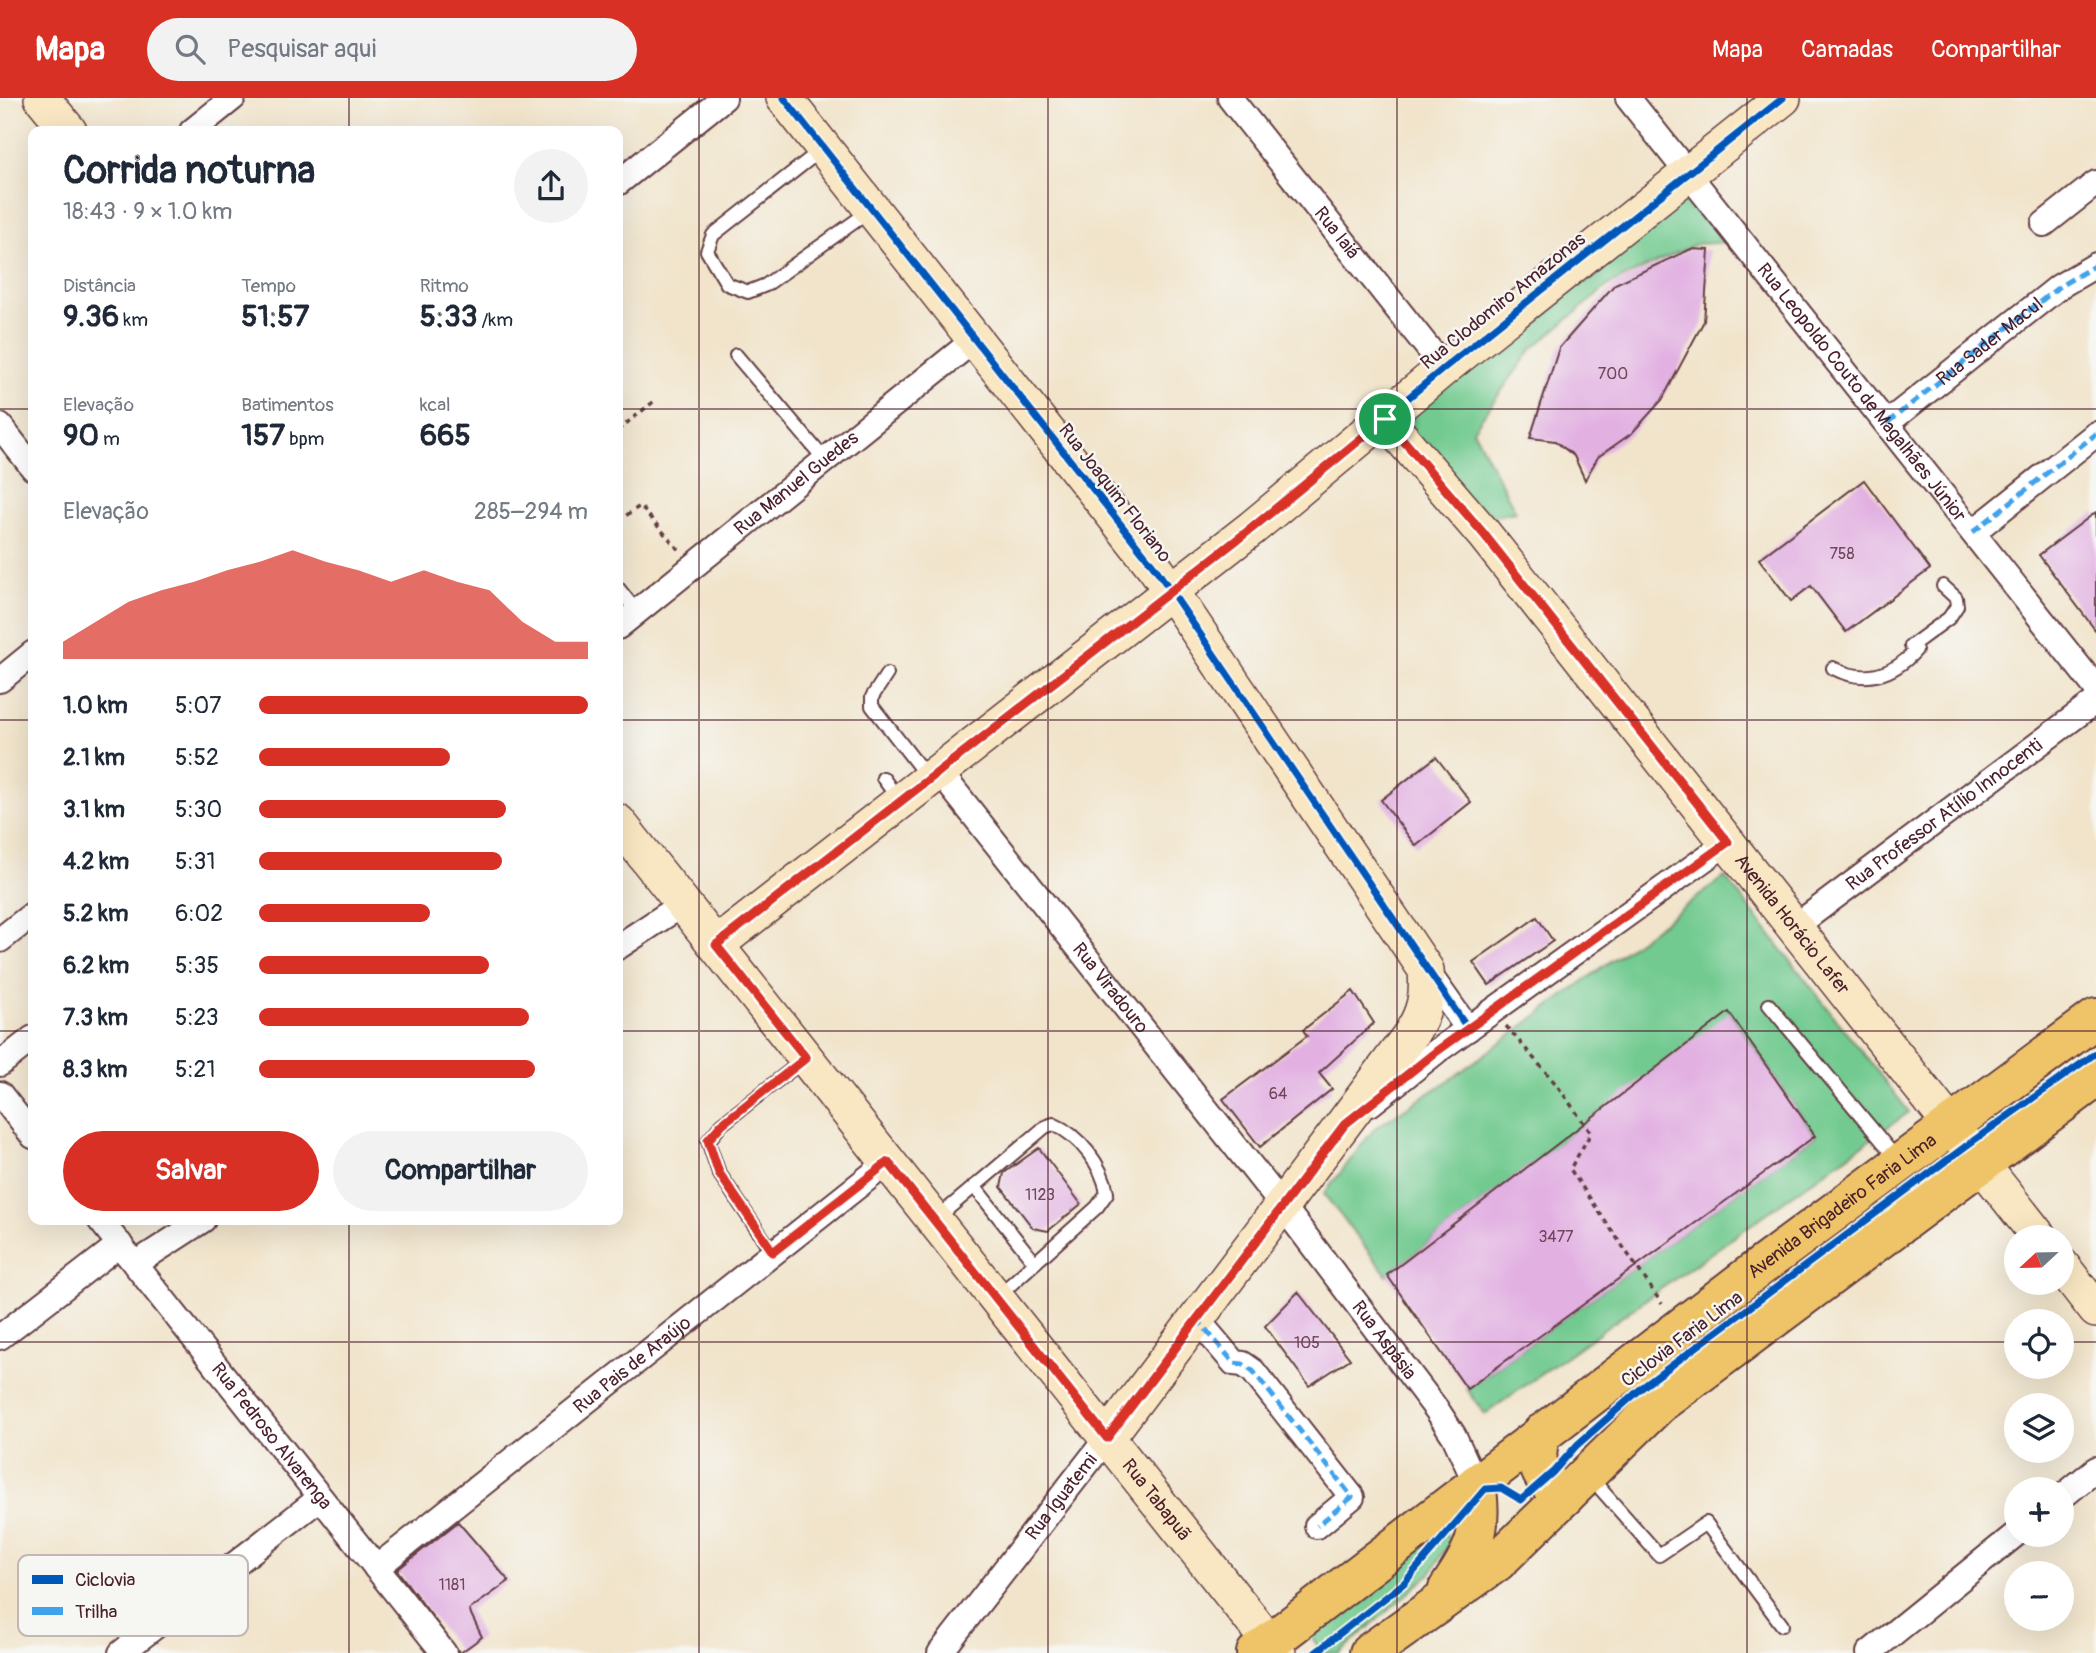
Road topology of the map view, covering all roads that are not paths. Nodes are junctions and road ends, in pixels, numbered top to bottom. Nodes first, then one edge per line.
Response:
1 (42, 98) edge
2 (233, 98) edge
3 (724, 98) edge
4 (784, 98) edge
5 (1230, 98) edge
6 (1628, 98) edge
7 (1783, 98) edge
8 (65, 126) edge
9 (198, 126) edge
10 (823, 148) junction
11 (1687, 173) junction
12 (623, 179) edge
13 (2096, 183) edge
14 (872, 210) junction
15 (2044, 224) dead end
16 (2096, 265) edge
17 (974, 340) junction
18 (736, 355) dead end
19 (1444, 368) junction
20 (1385, 419) junction
21 (1887, 423) junction
22 (0, 426) edge
23 (2096, 434) edge
24 (825, 460) junction
25 (28, 462) edge
26 (1973, 532) junction
27 (1943, 586) dead end
28 (1171, 590) junction
29 (627, 620) edge
30 (28, 657) edge
31 (1833, 668) dead end
32 (887, 674) dead end
33 (0, 680) edge
34 (2096, 688) edge
35 (2096, 701) edge
36 (933, 774) junction
37 (623, 828) edge
38 (1728, 842) junction
39 (683, 904) junction
40 (28, 918) edge
41 (1793, 928) junction
42 (0, 940) edge
43 (623, 944) edge
44 (716, 945) junction
45 (1426, 970) junction
46 (1769, 1005) dead end
47 (2096, 1018) edge
48 (1468, 1029) junction
49 (28, 1042) edge
50 (806, 1058) junction
51 (0, 1064) edge
52 (2096, 1079) edge
53 (0, 1094) edge
54 (1345, 1124) junction
55 (1949, 1125) junction
56 (28, 1130) edge
57 (888, 1162) junction
58 (1900, 1162) junction
59 (1981, 1164) junction
60 (974, 1186) junction
61 (1282, 1205) junction
62 (934, 1221) junction
63 (104, 1225) edge
64 (195, 1225) edge
65 (2029, 1225) edge
66 (120, 1244) junction
67 (773, 1252) junction
68 (1035, 1263) junction
69 (135, 1264) junction
70 (2074, 1282) edge
71 (996, 1298) junction
72 (2096, 1310) edge
73 (1196, 1318) junction
74 (0, 1337) edge
75 (1542, 1433) junction
76 (1107, 1438) junction
77 (2096, 1469) edge
78 (1476, 1484) junction
79 (1576, 1485) junction
80 (2074, 1487) edge
81 (320, 1498) junction
82 (1317, 1527) dead end
83 (2004, 1544) edge
84 (247, 1555) edge
85 (376, 1568) junction
86 (1437, 1605) junction
87 (1782, 1625) dead end
88 (143, 1636) edge
89 (1268, 1649) edge
90 (438, 1651) edge
91 (121, 1653) edge
92 (940, 1653) edge
93 (1369, 1653) edge
94 (1869, 1653) edge

1 - 8 street
2 - 9 street
3 - 12 street
4 - 10 street, Rua Joaquim Floriano
5 - 19 street, Rua Iaiá
6 - 11 street, Rua Leopoldo Couto de Magalhães Júnior
7 - 11 street, Rua Clodomiro Amazonas
10 - 14 street, Rua Joaquim Floriano
10 - 14 lane
11 - 19 street, Rua Clodomiro Amazonas
11 - 21 street, Rua Leopoldo Couto de Magalhães Júnior
13 - 15 street
14 - 17 street, Rua Joaquim Floriano
16 - 21 street, Rua Sader Macul
17 - 24 street, Rua Manuel Guedes
17 - 28 street, Rua Joaquim Floriano
18 - 24 lane
19 - 20 street, Rua Clodomiro Amazonas
20 - 28 street, Rua Clodomiro Amazonas
20 - 38 street, Avenida Horácio Lafer
21 - 26 street, Rua Leopoldo Couto de Magalhães Júnior
22 - 25 street
23 - 26 street
24 - 29 street, Rua Manuel Guedes
26 - 34 street, Rua Leopoldo Couto de Magalhães Júnior
27 - 31 lane
28 - 36 street, Rua Clodomiro Amazonas
28 - 45 street, Rua Joaquim Floriano
30 - 33 street
32 - 36 lane
35 - 41 street, Rua Professor Atílio Innocenti
36 - 44 street, Rua Clodomiro Amazonas
36 - 61 street, Rua Viradouro
37 - 39 street, Rua Tabapuã
38 - 41 street, Avenida Horácio Lafer
38 - 48 street
39 - 43 street
39 - 44 street, Rua Tabapuã
40 - 42 street
41 - 55 street, Avenida Horácio Lafer
44 - 50 street, Rua Tabapuã
45 - 48 street, Rua Joaquim Floriano
45 - 54 street, Rua Iguatemi
46 - 58 lane
47 - 55 highway, Avenida Brigadeiro Faria Lima
48 - 54 street
49 - 51 street
50 - 57 street, Rua Tabapuã
50 - 67 lane
52 - 59 highway
53 - 56 street
54 - 61 street, Rua Iguatemi
55 - 58 highway, Avenida Brigadeiro Faria Lima
55 - 59 street, Avenida Horácio Lafer
57 - 62 street, Rua Tabapuã
57 - 67 street, Rua Pais de Araújo
58 - 75 highway, Avenida Brigadeiro Faria Lima
59 - 65 street, Avenida Horácio Lafer
59 - 79 highway
60 - 62 lane
60 - 68 lane
60 - 68 lane
61 - 73 street, Rua Iguatemi
61 - 78 street, Rua Aspásia
62 - 71 street, Rua Tabapuã
63 - 66 street, Rua Pedroso Alvarenga
64 - 69 street
66 - 69 street, Rua Pedroso Alvarenga
66 - 74 street
67 - 85 street, Rua Pais de Araújo
68 - 71 lane
69 - 81 street, Rua Pedroso Alvarenga
70 - 72 street
71 - 76 street, Rua Tabapuã
73 - 76 street, Rua Iguatemi
73 - 82 street
75 - 78 highway, Avenida Brigadeiro Faria Lima
75 - 79 highway
76 - 89 street, Rua Tabapuã
76 - 92 street, Rua Iguatemi
77 - 80 street
78 - 86 highway
78 - 89 highway, Avenida Brigadeiro Faria Lima
79 - 86 highway
79 - 87 lane
81 - 84 street
81 - 85 street, Rua Pedroso Alvarenga
83 - 94 street
85 - 90 street, Rua Pedroso Alvarenga
86 - 93 highway
88 - 91 street

